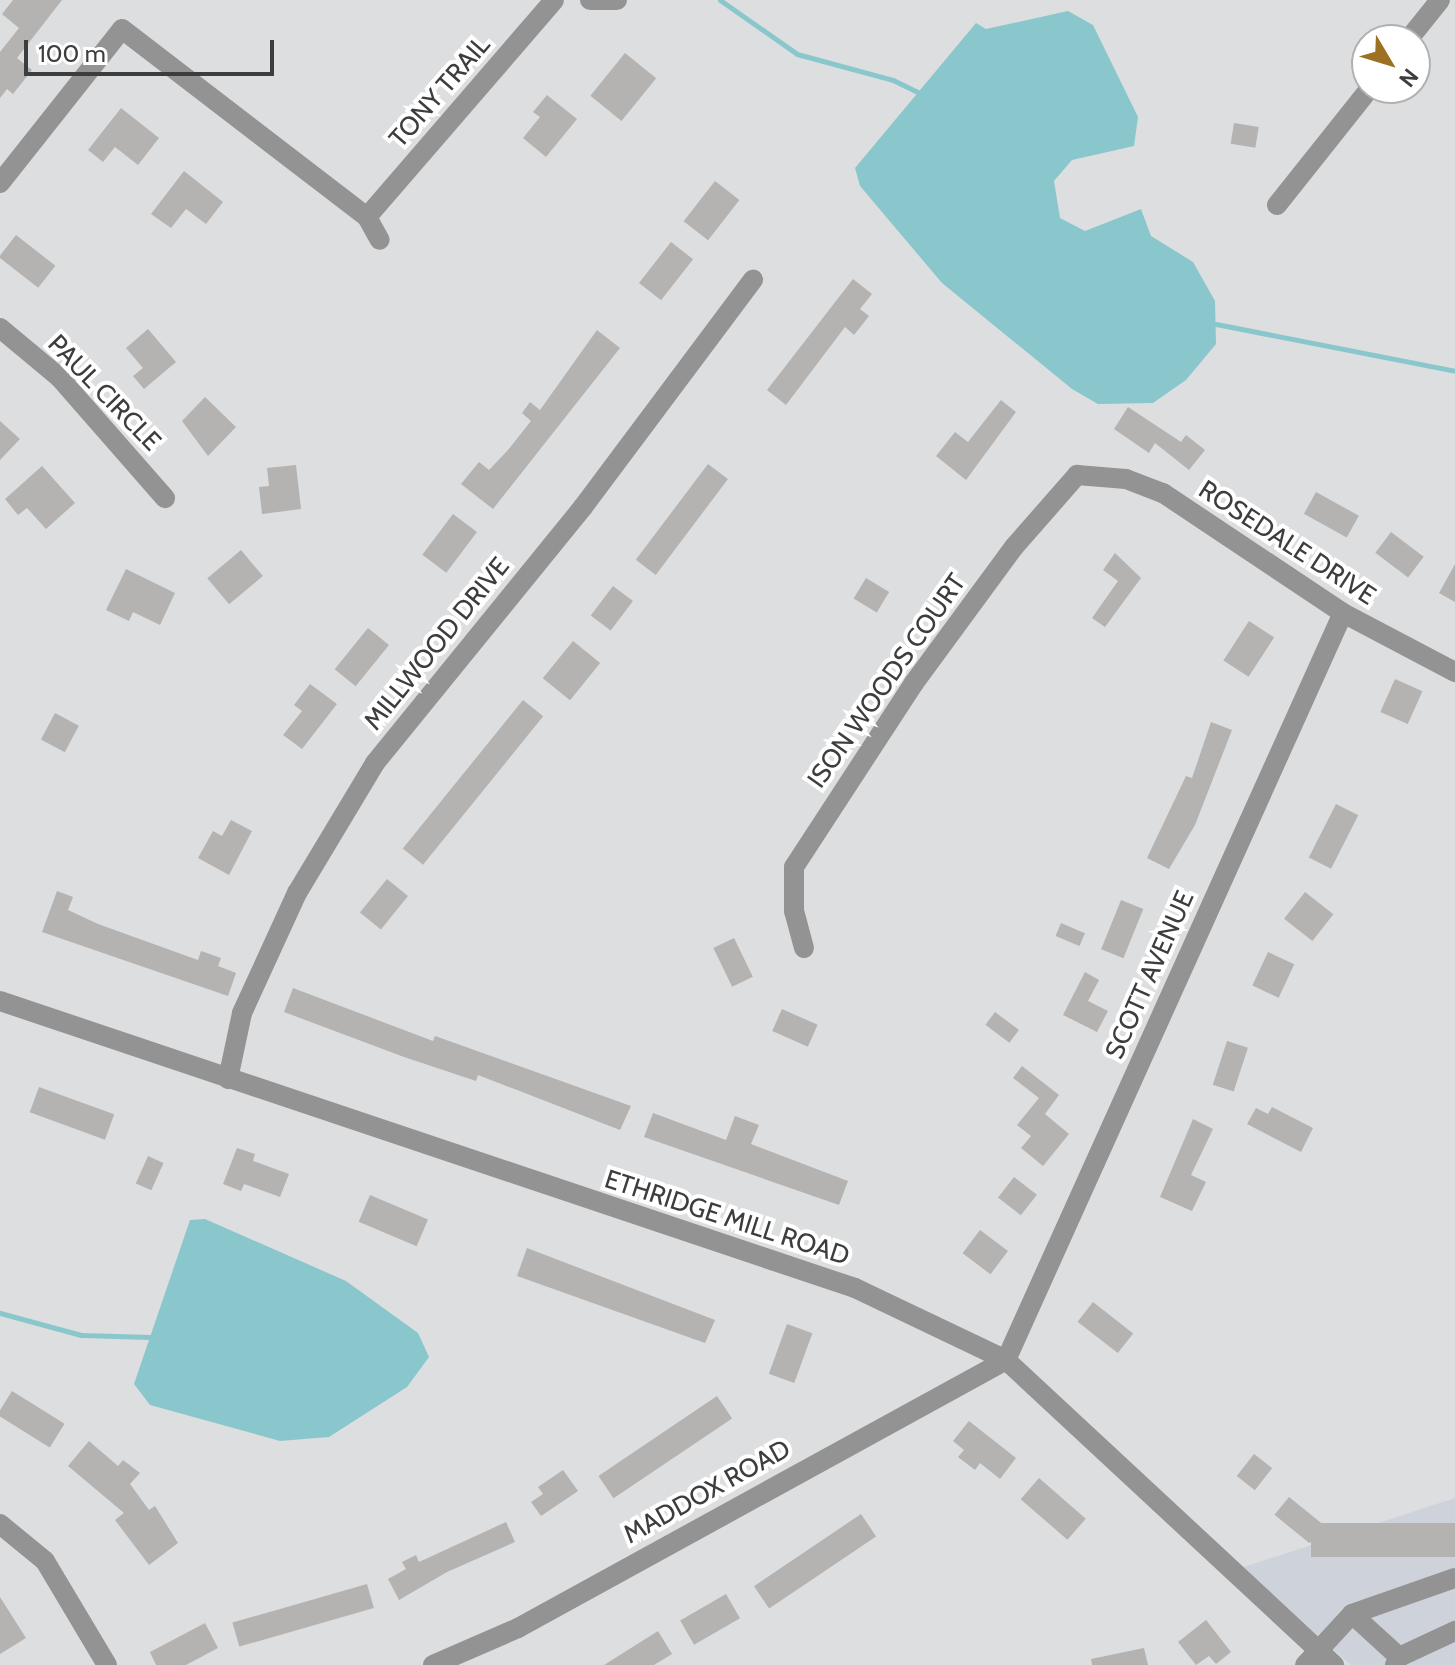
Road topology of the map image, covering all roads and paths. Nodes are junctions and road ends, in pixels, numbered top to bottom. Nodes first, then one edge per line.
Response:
1 (554, 0) edge
2 (590, 0) edge
3 (617, 0) edge
4 (1440, 0) edge
5 (1421, 24) edge
6 (1357, 104) edge
7 (0, 183) edge
8 (1277, 205) dead end
9 (367, 217) junction
10 (380, 240) dead end
11 (753, 280) dead end
12 (0, 328) edge
13 (1086, 475) joint
14 (165, 498) dead end
15 (1343, 613) junction
16 (1455, 672) edge
17 (804, 948) dead end
18 (0, 1001) edge
19 (228, 1079) junction
20 (1006, 1360) junction
21 (0, 1524) edge
22 (1455, 1578) edge
23 (1352, 1614) junction
24 (1455, 1631) edge
25 (1319, 1660) edge
26 (1397, 1661) edge
27 (107, 1665) edge
28 (433, 1665) edge

1 - 9 street, TONY TRAIL
2 - 3 street
4 - 5 street
6 - 8 street
7 - 9 street
9 - 10 street
11 - 19 street, MILLWOOD DRIVE
12 - 14 street, PAUL CIRCLE
13 - 15 street, ROSEDALE DRIVE
13 - 17 street, ISON WOODS COURT
15 - 16 street, ROSEDALE DRIVE
15 - 20 street, SCOTT AVENUE
18 - 19 street, ETHRIDGE MILL ROAD
19 - 20 street, ETHRIDGE MILL ROAD
20 - 25 street, ETHRIDGE MILL ROAD
20 - 28 street, MADDOX ROAD
21 - 27 street
22 - 23 street
23 - 25 street
23 - 26 street
24 - 26 street

